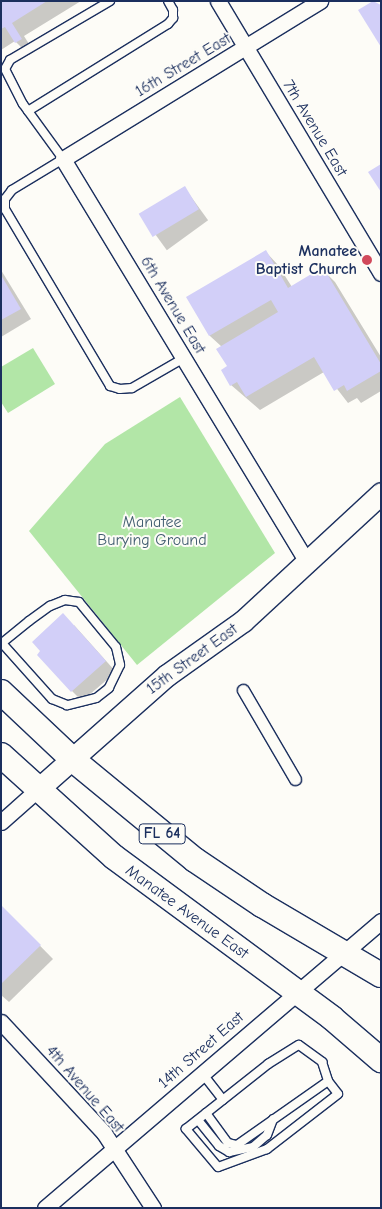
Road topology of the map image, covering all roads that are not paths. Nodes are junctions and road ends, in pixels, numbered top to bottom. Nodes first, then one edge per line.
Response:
1 (110, 1) edge
2 (168, 1) edge
3 (218, 1) edge
4 (320, 1) edge
5 (246, 47) junction
6 (28, 111) junction
7 (63, 159) junction
8 (381, 273) edge
9 (184, 358) junction
10 (381, 493) edge
11 (307, 562) junction
12 (1, 644) edge
13 (243, 690) dead end
14 (1, 692) edge
15 (1, 755) edge
16 (72, 759) junction
17 (295, 778) dead end
18 (37, 790) junction
19 (1, 822) edge
20 (381, 921) edge
21 (341, 954) junction
22 (381, 975) edge
23 (296, 991) junction
24 (1, 1022) edge
25 (381, 1060) edge
26 (202, 1073) junction
27 (328, 1080) junction
28 (223, 1100) junction
29 (206, 1113) junction
30 (274, 1118) junction
31 (198, 1120) junction
32 (114, 1149) junction
33 (45, 1208) edge
34 (153, 1208) edge

1 - 6 lane, 6th Avenue East
2 - 6 lane
3 - 5 street, 7th Avenue East
4 - 5 street, 16th Street East
5 - 7 street, 16th Street East
5 - 8 street, 7th Avenue East
6 - 7 lane, 6th Avenue East
7 - 9 street, 6th Avenue East
7 - 9 lane
9 - 11 street, 6th Avenue East
10 - 11 main road, 15th Street East
11 - 16 main road, 15th Street East
12 - 12 lane
13 - 17 street
14 - 16 main road, FL 64
15 - 18 main road, Manatee Avenue East / FL 64
16 - 18 main road, 15th Street East
16 - 21 main road, FL 64
18 - 19 street, 15th Street East
18 - 23 main road, Manatee Avenue East / FL 64
20 - 21 street, 14th Street East
21 - 22 main road, FL 64
21 - 23 street, 14th Street East
23 - 25 main road, Manatee Avenue East / FL 64
23 - 26 street, 14th Street East
24 - 32 street, 4th Avenue East
26 - 28 lane
26 - 32 street, 14th Street East
27 - 28 lane
27 - 30 lane
27 - 31 lane
28 - 29 lane
29 - 30 lane
29 - 31 lane
30 - 31 lane
32 - 33 street, 14th Street East
32 - 34 street, 4th Avenue East

